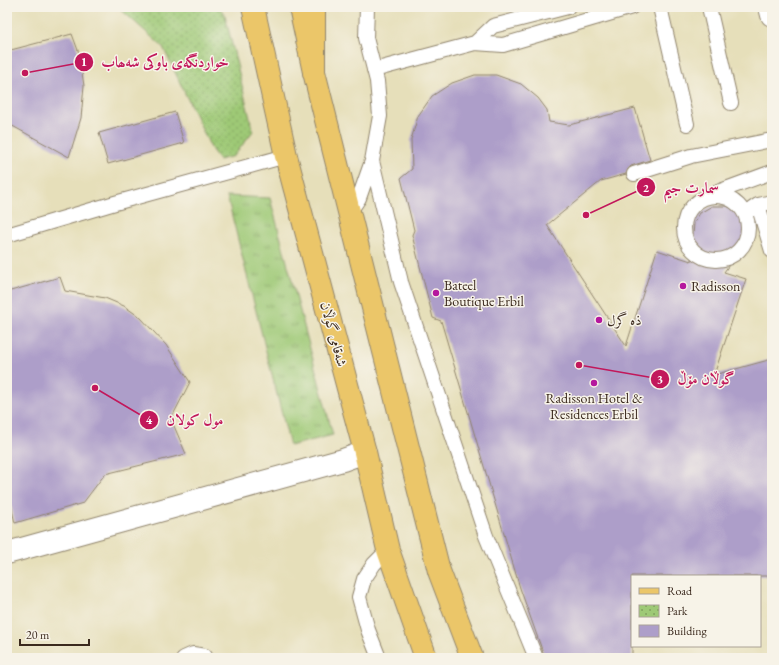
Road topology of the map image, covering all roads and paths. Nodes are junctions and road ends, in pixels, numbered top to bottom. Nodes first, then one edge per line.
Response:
1 (253, 7) edge
2 (300, 7) edge
3 (314, 7) edge
4 (367, 7) edge
5 (568, 7) edge
6 (632, 7) edge
7 (660, 7) edge
8 (708, 7) edge
9 (770, 7) edge
10 (772, 16) edge
11 (475, 43) junction
12 (374, 70) junction
13 (314, 72) junction
14 (731, 103) dead end
15 (687, 124) dead end
16 (772, 140) edge
17 (286, 156) junction
18 (372, 161) junction
19 (772, 172) edge
20 (634, 174) dead end
21 (701, 199) junction
22 (765, 203) edge
23 (349, 213) junction
24 (746, 214) junction
25 (7, 235) edge
26 (772, 251) edge
27 (365, 452) junction
28 (388, 550) junction
29 (7, 553) edge
30 (184, 658) edge
31 (206, 658) edge
32 (380, 658) edge
33 (426, 658) edge
34 (472, 658) edge
35 (536, 658) edge

1 - 17 main road, شەقامی گوڵان
2 - 13 main road
3 - 13 main road
4 - 12 lane
5 - 11 lane
6 - 11 lane
7 - 15 lane
8 - 14 lane
9 - 10 street
11 - 12 lane
12 - 18 lane
13 - 23 main road
16 - 20 lane
17 - 25 lane
17 - 27 main road, شەقامی گوڵان
18 - 23 lane
18 - 35 lane
19 - 21 lane
21 - 24 lane
21 - 24 lane
22 - 24 lane
22 - 26 lane
23 - 34 main road
27 - 28 main road, شەقامی گوڵان
27 - 29 street
28 - 32 lane
28 - 33 main road, شەقامی گوڵان
30 - 31 lane

